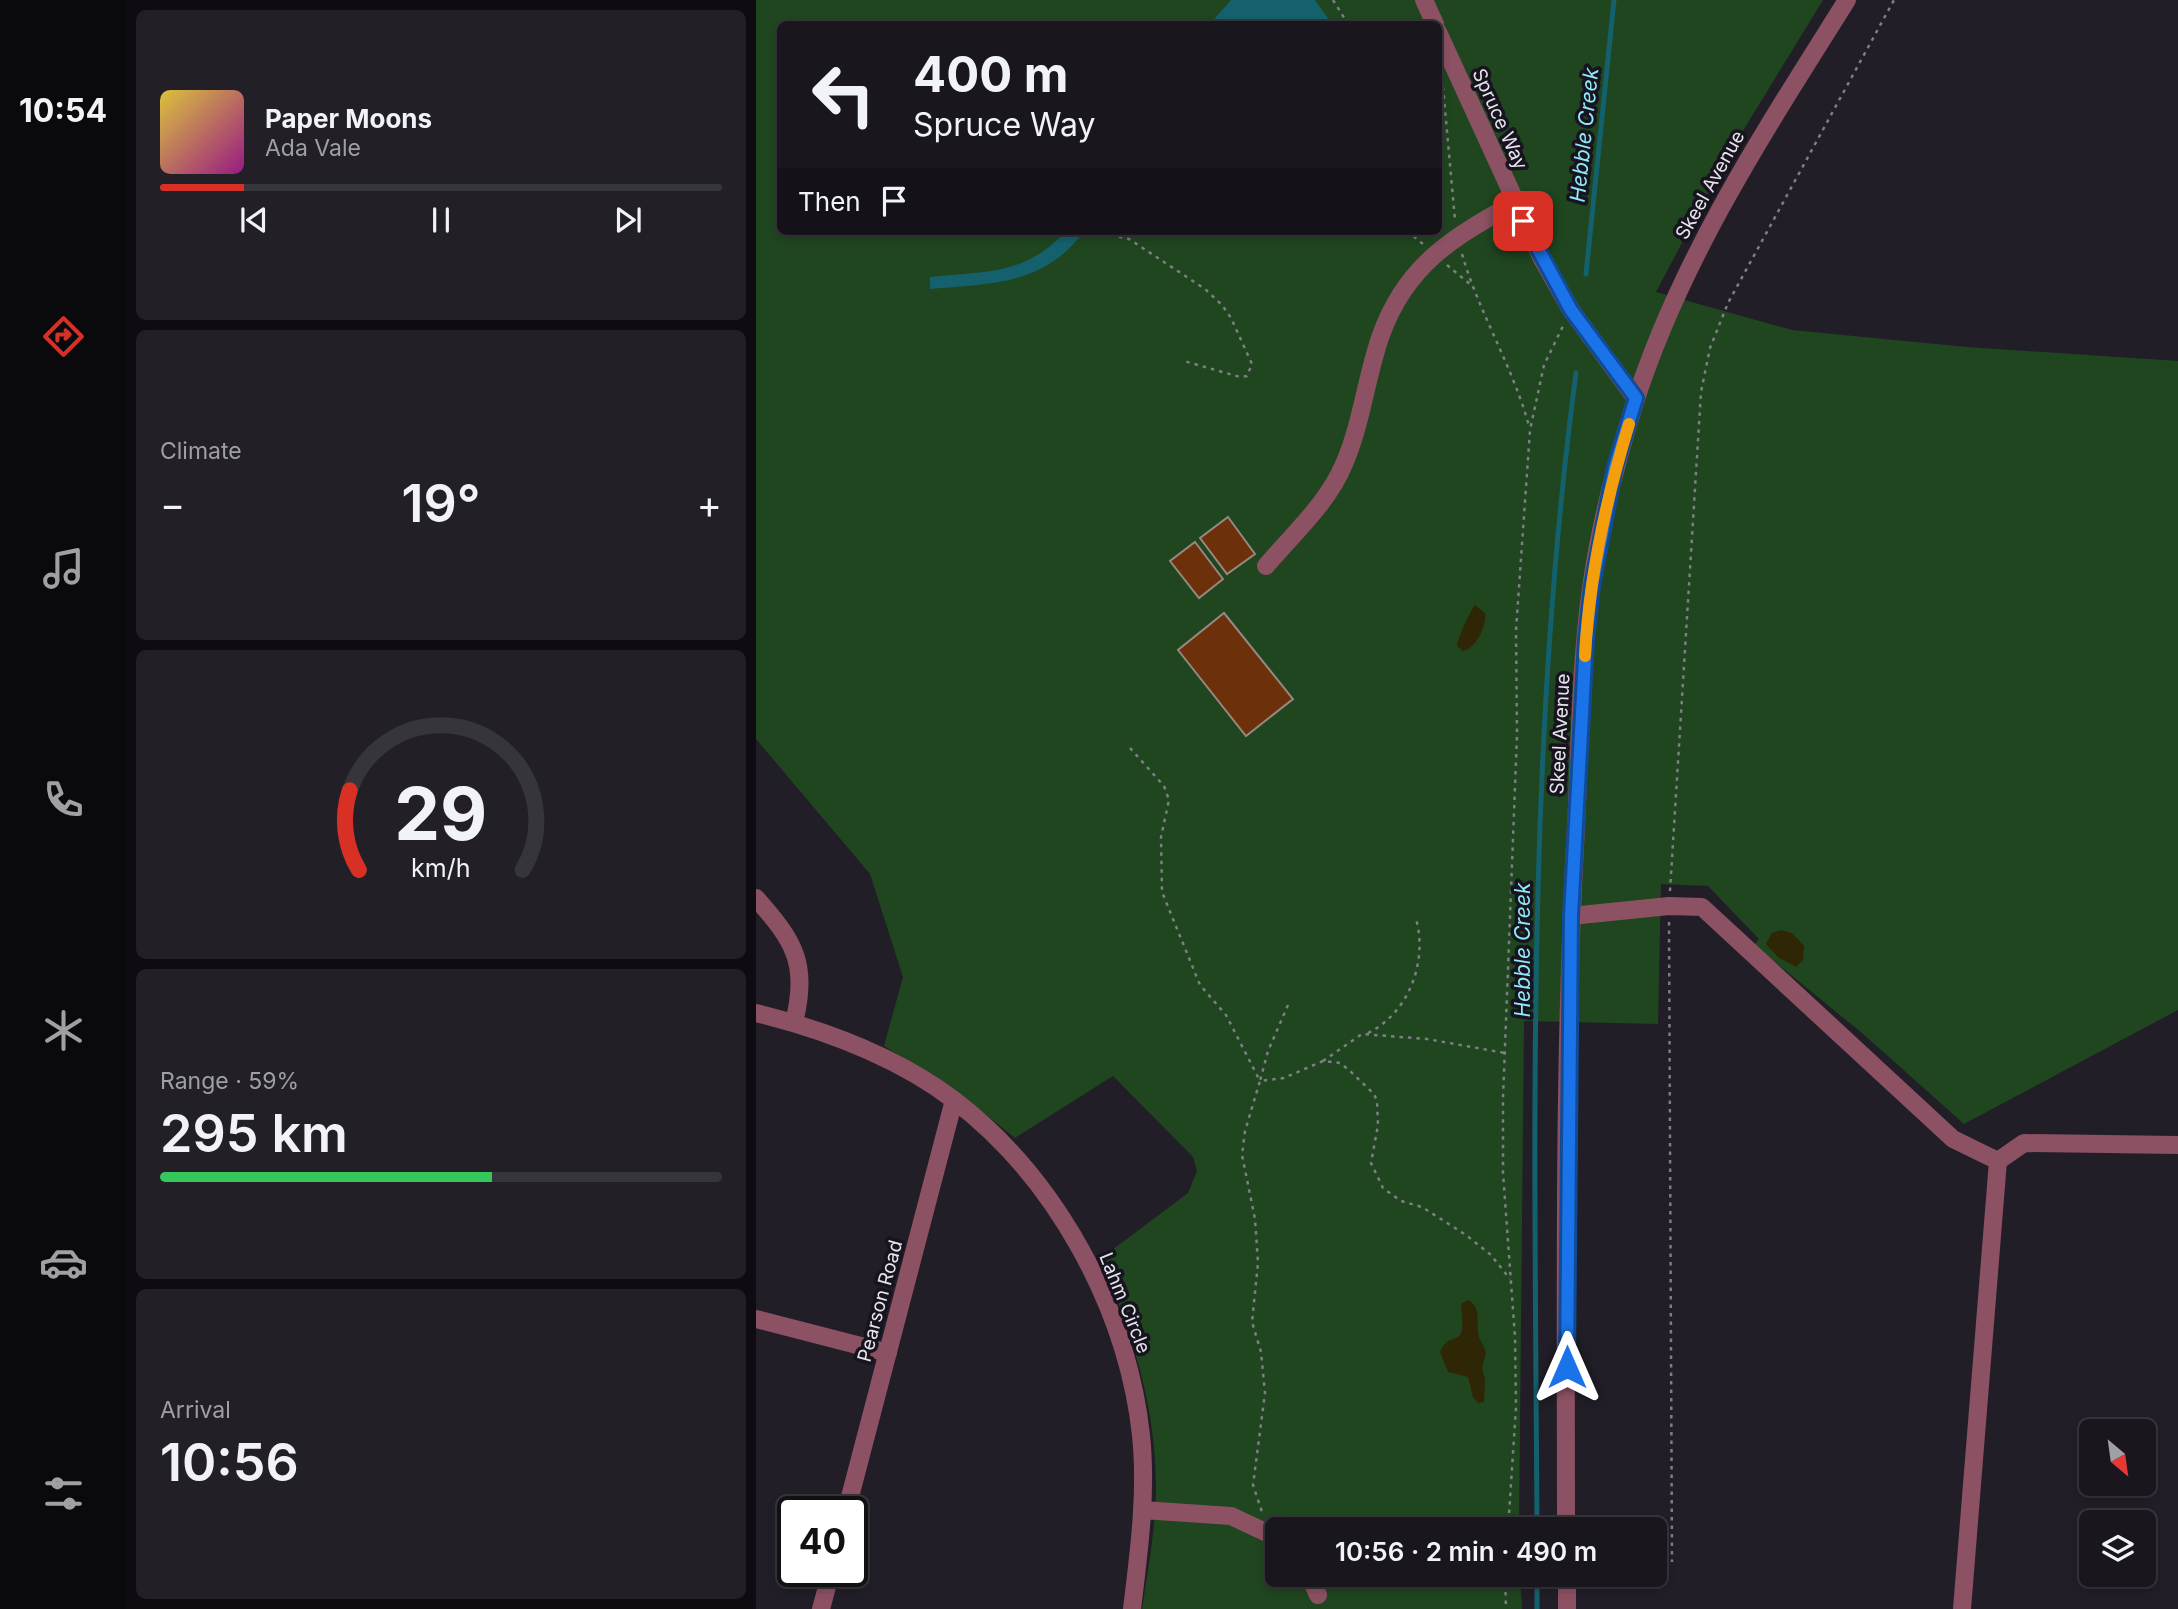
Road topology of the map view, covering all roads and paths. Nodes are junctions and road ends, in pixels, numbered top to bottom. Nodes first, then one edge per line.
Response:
1 (1333, 0) edge
2 (1424, 0) edge
3 (1847, 0) edge
4 (1894, 0) edge
5 (1346, 21) edge
6 (1434, 21) edge
7 (1442, 41) edge
8 (1515, 203) junction
9 (1112, 235) edge
10 (1571, 310) junction
11 (1184, 360) dead end
12 (1636, 398) junction
13 (1266, 566) dead end
14 (1130, 748) dead end
15 (756, 898) edge
16 (1669, 906) junction
17 (1571, 916) junction
18 (1416, 919) dead end
19 (1288, 1004) dead end
20 (756, 1013) edge
21 (793, 1022) junction
22 (1365, 1034) junction
23 (1506, 1053) junction
24 (1323, 1060) junction
25 (1260, 1081) junction
26 (954, 1100) junction
27 (2178, 1145) edge
28 (1998, 1161) junction
29 (1510, 1279) junction
30 (756, 1319) edge
31 (888, 1353) junction
32 (850, 1496) edge
33 (1143, 1510) junction
34 (1265, 1517) edge
35 (1509, 1517) edge
36 (1566, 1517) edge
37 (1265, 1526) edge
38 (1672, 1562) dead end
39 (827, 1587) edge
40 (1314, 1587) edge
41 (1505, 1587) edge
42 (1567, 1587) edge
43 (1318, 1595) dead end
44 (821, 1609) edge
45 (1132, 1609) edge
46 (1506, 1609) edge
47 (1567, 1609) edge
48 (1962, 1609) edge

1 - 5 path
2 - 6 street
3 - 12 street, Skeel Avenue
4 - 16 path
7 - 8 street, Spruce Way
8 - 10 street, Spruce Way
8 - 13 street
9 - 11 path
10 - 12 street, Spruce Way
10 - 23 path
12 - 17 street, Skeel Avenue
14 - 25 path
15 - 21 street
16 - 17 street
16 - 28 street
16 - 38 path
17 - 36 street, Skeel Avenue
18 - 22 path
19 - 25 path
20 - 21 street, Lahm Circle
21 - 26 street, Lahm Circle
22 - 23 path
22 - 24 path
23 - 29 path
24 - 25 path
24 - 29 path
25 - 34 path
26 - 31 street, Pearson Road
26 - 33 street, Lahm Circle
27 - 28 street
28 - 48 street
29 - 35 path
30 - 31 street
31 - 32 street, Pearson Road
33 - 37 street
33 - 45 street, Lahm Circle
39 - 44 street
40 - 43 street
41 - 46 path
42 - 47 street

